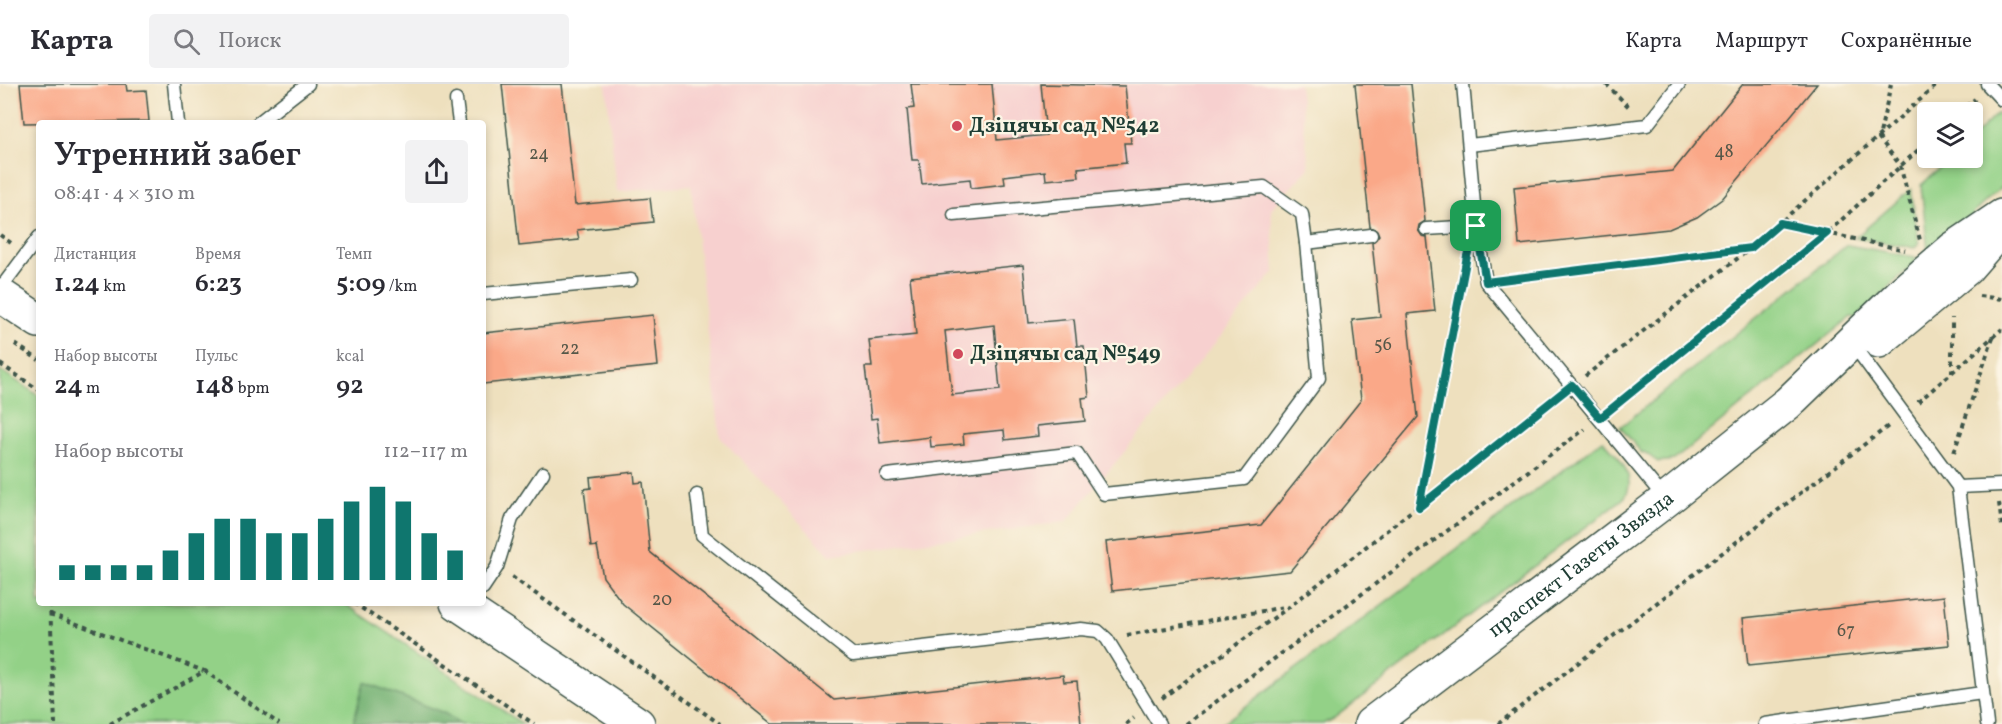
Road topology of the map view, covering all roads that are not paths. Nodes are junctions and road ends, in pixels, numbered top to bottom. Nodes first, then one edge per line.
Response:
1 (174, 84) edge
2 (308, 84) edge
3 (1462, 84) edge
4 (1679, 84) edge
5 (1987, 84) edge
6 (456, 100) dead end
7 (2002, 100) edge
8 (178, 120) edge
9 (262, 120) edge
10 (459, 120) edge
11 (1468, 145) junction
12 (954, 215) dead end
13 (2002, 216) edge
14 (1476, 226) junction
15 (2002, 227) edge
16 (1426, 229) dead end
17 (1371, 235) dead end
18 (36, 241) edge
19 (1306, 243) junction
20 (632, 280) dead end
21 (0, 290) edge
22 (486, 294) edge
23 (0, 295) edge
24 (36, 319) edge
25 (1856, 348) junction
26 (543, 473) dead end
27 (886, 475) dead end
28 (2002, 485) edge
29 (1958, 487) junction
30 (697, 495) dead end
31 (1666, 500) junction
32 (486, 582) edge
33 (477, 606) edge
34 (1982, 693) junction
35 (1860, 710) junction
36 (638, 724) edge
37 (1159, 724) edge
38 (1371, 724) edge
39 (1765, 724) edge
40 (1850, 724) edge
41 (1987, 724) edge

1 - 8 lane
2 - 9 lane
3 - 11 lane
4 - 11 lane
5 - 7 lane
6 - 10 lane
11 - 14 lane
12 - 19 lane
13 - 25 main road, праспект Газеты Звязда
14 - 16 lane
14 - 31 lane
15 - 25 main road, праспект Газеты Звязда
17 - 19 lane
18 - 21 lane
19 - 27 lane
20 - 22 lane
23 - 24 main road
25 - 29 lane
25 - 31 main road, праспект Газеты Звязда
26 - 32 lane
28 - 29 lane
29 - 34 lane
30 - 37 lane
31 - 38 main road, праспект Газеты Звязда
33 - 36 main road
34 - 35 lane
34 - 41 lane
35 - 39 lane
35 - 40 lane

